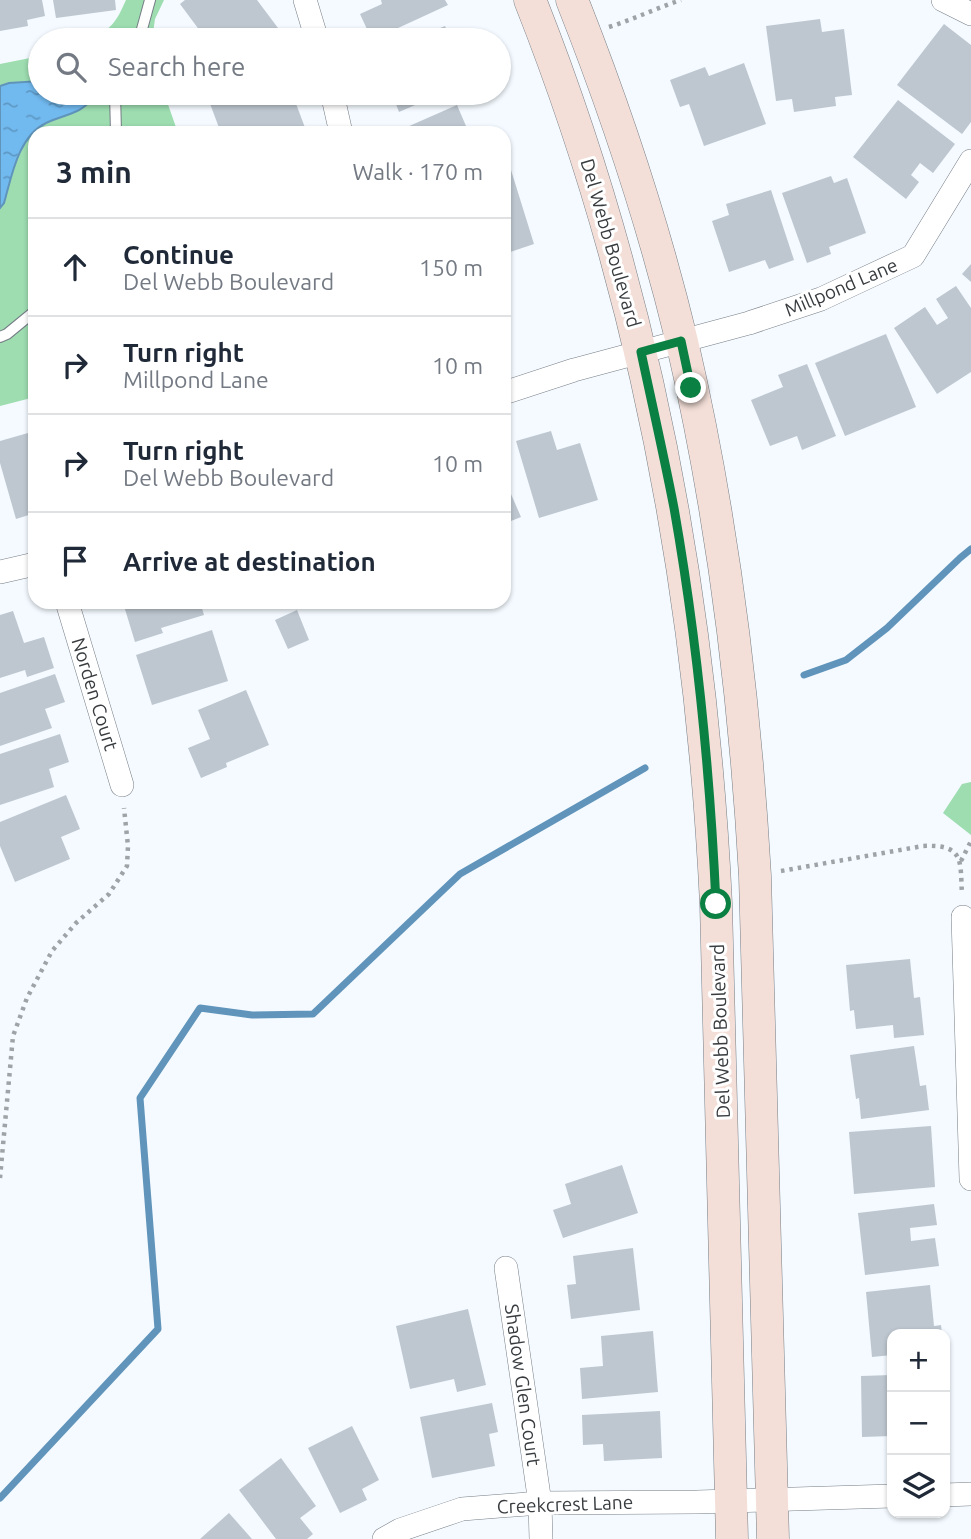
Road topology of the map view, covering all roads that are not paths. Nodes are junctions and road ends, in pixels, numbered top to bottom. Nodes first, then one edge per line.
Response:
1 (150, 0) edge
2 (305, 0) edge
3 (530, 0) edge
4 (572, 0) edge
5 (943, 0) edge
6 (971, 14) edge
7 (142, 28) edge
8 (313, 28) edge
9 (115, 105) edge
10 (335, 105) edge
11 (116, 126) edge
12 (339, 126) edge
13 (971, 161) edge
14 (28, 317) edge
15 (0, 337) edge
16 (661, 346) junction
17 (511, 392) edge
18 (28, 566) edge
19 (0, 572) edge
20 (69, 609) edge
21 (122, 785) road end
22 (962, 917) road end
23 (971, 1179) edge
24 (506, 1268) dead end
25 (971, 1494) edge
26 (950, 1495) edge
27 (887, 1496) edge
28 (752, 1500) junction
29 (540, 1503) junction
30 (383, 1539) edge
31 (541, 1539) edge
32 (732, 1539) edge
33 (774, 1539) edge

1 - 7 lane
2 - 8 street
3 - 16 street, Del Webb Boulevard
4 - 16 street, Del Webb Boulevard
5 - 6 street
9 - 11 lane
10 - 12 street
13 - 16 street, Millpond Lane
14 - 15 lane
16 - 17 street, Millpond Lane
16 - 28 street, Del Webb Boulevard
16 - 28 street, Del Webb Boulevard
18 - 19 street
20 - 21 street, Norden Court
22 - 23 street
24 - 29 street, Shadow Glen Court
25 - 26 street
27 - 28 street, Creekcrest Lane
28 - 29 street, Creekcrest Lane
28 - 32 street, Del Webb Boulevard
28 - 33 street, Del Webb Boulevard
29 - 30 street, Creekcrest Lane
29 - 31 street, Shadow Glen Court

